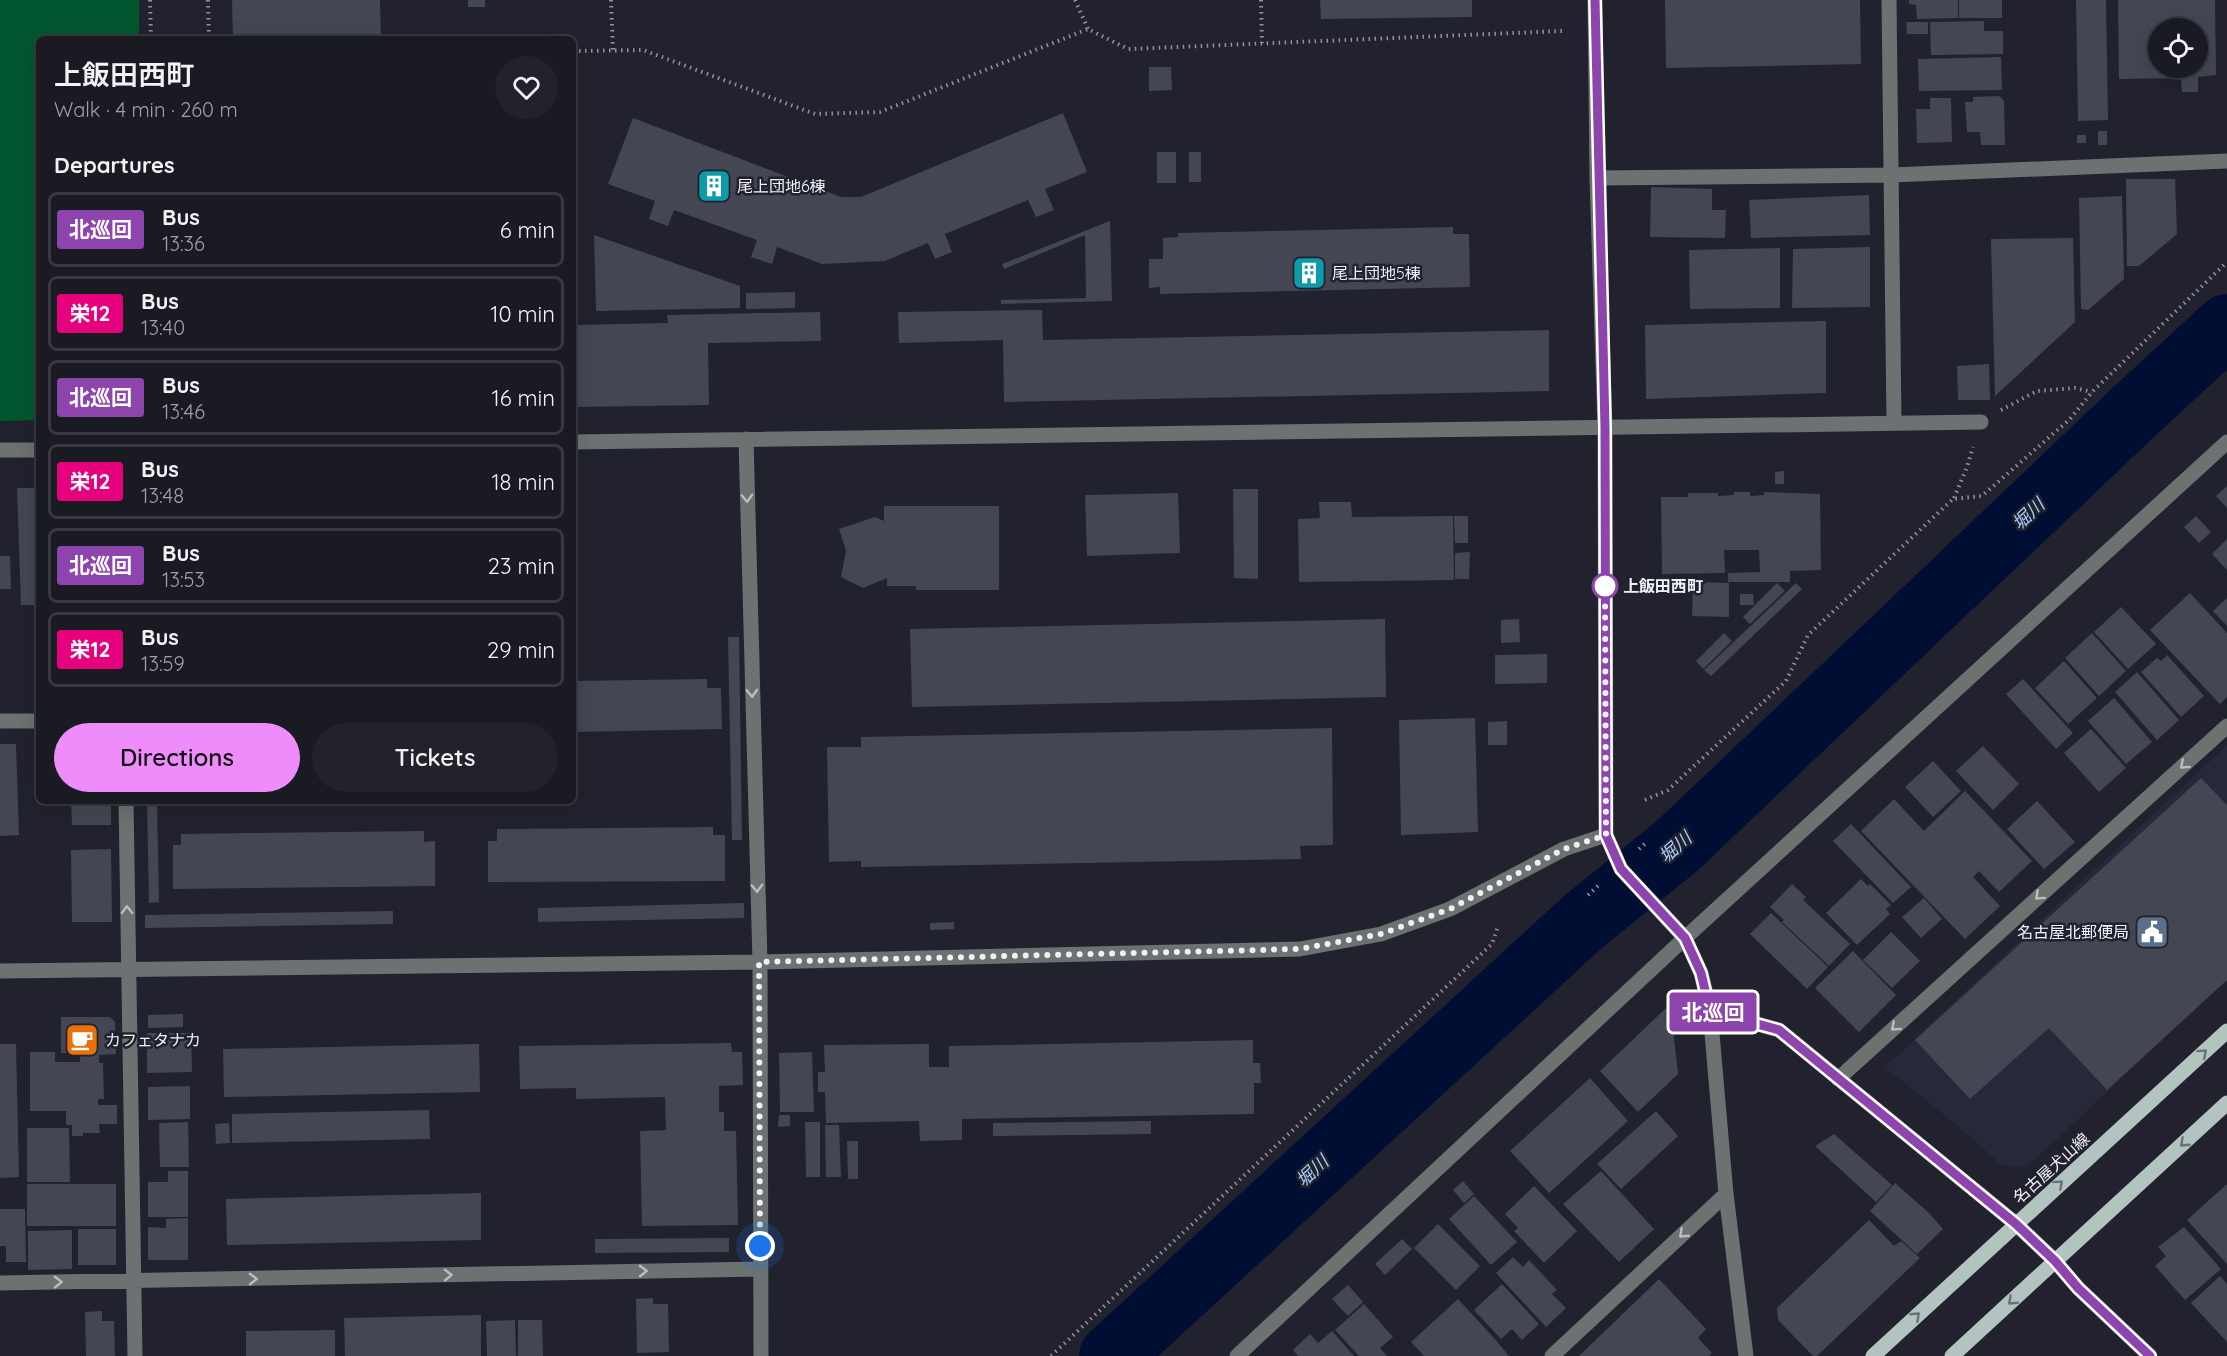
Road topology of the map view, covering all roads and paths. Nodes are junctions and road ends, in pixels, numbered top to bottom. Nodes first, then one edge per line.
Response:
1 (150, 0) edge
2 (208, 0) edge
3 (611, 0) edge
4 (1075, 0) edge
5 (1261, 0) edge
6 (1595, 0) edge
7 (1888, 0) edge
8 (1088, 29) junction
9 (1562, 31) dead end
10 (151, 36) edge
11 (209, 36) edge
12 (1262, 43) junction
13 (613, 50) junction
14 (576, 51) edge
15 (2227, 161) edge
16 (1892, 175) junction
17 (1597, 178) junction
18 (2227, 262) edge
19 (1894, 422) junction
20 (1981, 422) dead end
21 (1605, 428) junction
22 (746, 439) junction
23 (576, 442) edge
24 (2227, 442) edge
25 (0, 450) edge
26 (36, 450) edge
27 (36, 720) edge
28 (0, 721) edge
29 (2227, 726) edge
30 (1645, 800) dead end
31 (126, 804) edge
32 (1606, 835) junction
33 (1498, 926) dead end
34 (1685, 938) junction
35 (759, 962) junction
36 (127, 969) junction
37 (0, 971) edge
38 (1710, 1011) junction
39 (2227, 1031) edge
40 (1838, 1079) junction
41 (2227, 1103) edge
42 (1726, 1194) junction
43 (2016, 1224) junction
44 (2055, 1261) junction
45 (760, 1269) junction
46 (134, 1281) junction
47 (0, 1283) edge
48 (135, 1356) edge
49 (761, 1356) edge
50 (1051, 1356) edge
51 (1237, 1356) edge
52 (1552, 1356) edge
53 (1746, 1356) edge
54 (1873, 1356) edge
55 (1952, 1356) edge
56 (2150, 1356) edge

1 - 10 path
2 - 11 path
3 - 13 path
4 - 8 path
5 - 12 path
6 - 17 street
7 - 16 street
8 - 12 path
8 - 13 path
9 - 12 path
13 - 14 path
15 - 16 street
16 - 17 street
16 - 19 street
17 - 21 street
18 - 30 path
19 - 20 street
19 - 21 street
21 - 22 street
21 - 32 street
22 - 23 street
22 -> 35 street
24 - 34 street
25 - 26 street
27 - 28 street
29 -> 40 street
36 -> 31 street
32 - 34 street
32 - 35 street
33 - 50 path
34 - 38 street
34 - 51 street
35 - 36 street
35 - 45 street
36 - 37 street
36 - 46 street
38 - 40 street
38 - 42 street
43 -> 39 main road, 名古屋犬山線
40 - 43 street
41 -> 44 main road
42 -> 52 street
42 - 53 street
43 - 44 street
54 -> 43 main road, 名古屋犬山線
44 -> 55 main road
44 - 56 street
46 -> 45 street
45 - 49 street
47 -> 46 street
46 - 48 street

